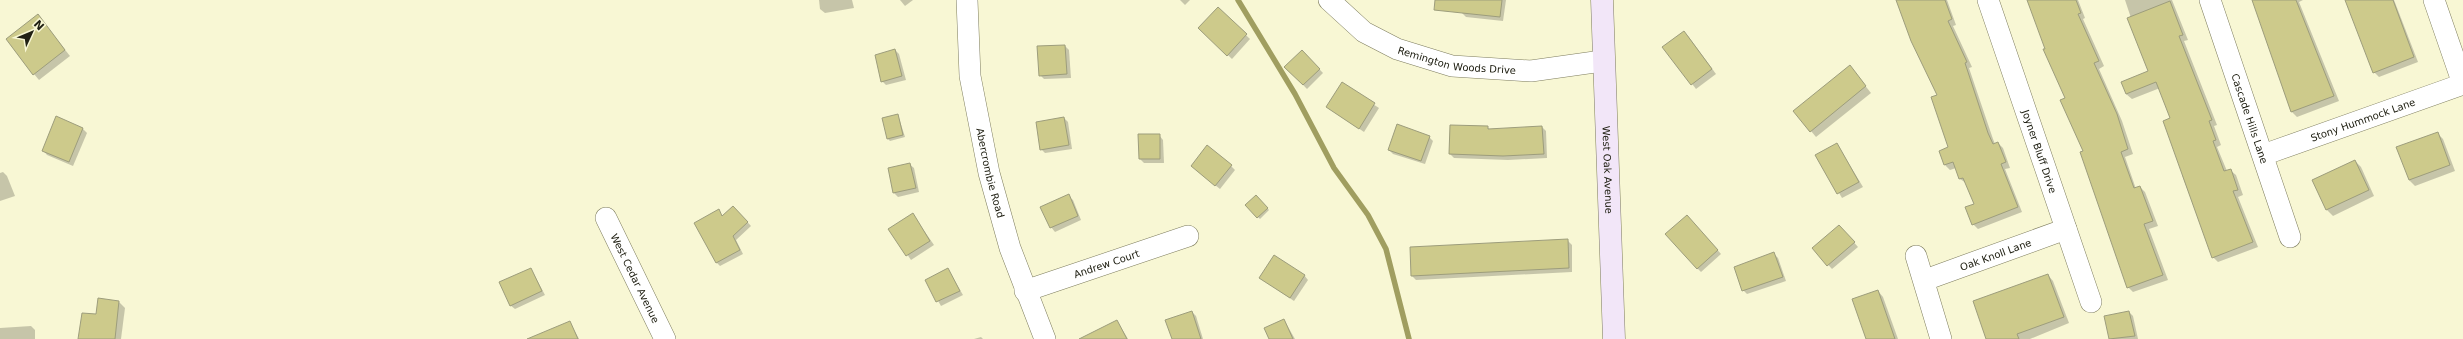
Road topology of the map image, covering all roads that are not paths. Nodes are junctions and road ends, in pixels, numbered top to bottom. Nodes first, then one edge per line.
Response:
1 (967, 0) edge
2 (1329, 0) edge
3 (1602, 0) edge
4 (1988, 0) edge
5 (2210, 0) edge
6 (2434, 0) edge
7 (1602, 62) junction
8 (2463, 84) edge
9 (2263, 155) junction
10 (606, 218) dead end
11 (2066, 229) junction
12 (1188, 236) dead end
13 (2290, 237) dead end
14 (1916, 256) dead end
15 (1925, 280) junction
16 (1025, 291) junction
17 (2091, 302) dead end
18 (665, 339) edge
19 (1045, 339) edge
20 (1614, 339) edge
21 (1941, 339) edge

1 - 16 street, Abercrombie Road
2 - 7 street, Remington Woods Drive
3 - 7 street, West Oak Avenue
4 - 11 street, Joyner Bluff Drive
5 - 9 street, Cascade Hills Lane
6 - 8 street
7 - 20 street, West Oak Avenue
8 - 9 street, Stony Hummock Lane
9 - 13 street, Cascade Hills Lane
10 - 18 street, West Cedar Avenue
11 - 15 street, Oak Knoll Lane
11 - 17 street, Joyner Bluff Drive
12 - 16 street, Andrew Court
14 - 15 street
15 - 21 street
16 - 19 street, Abercrombie Road

